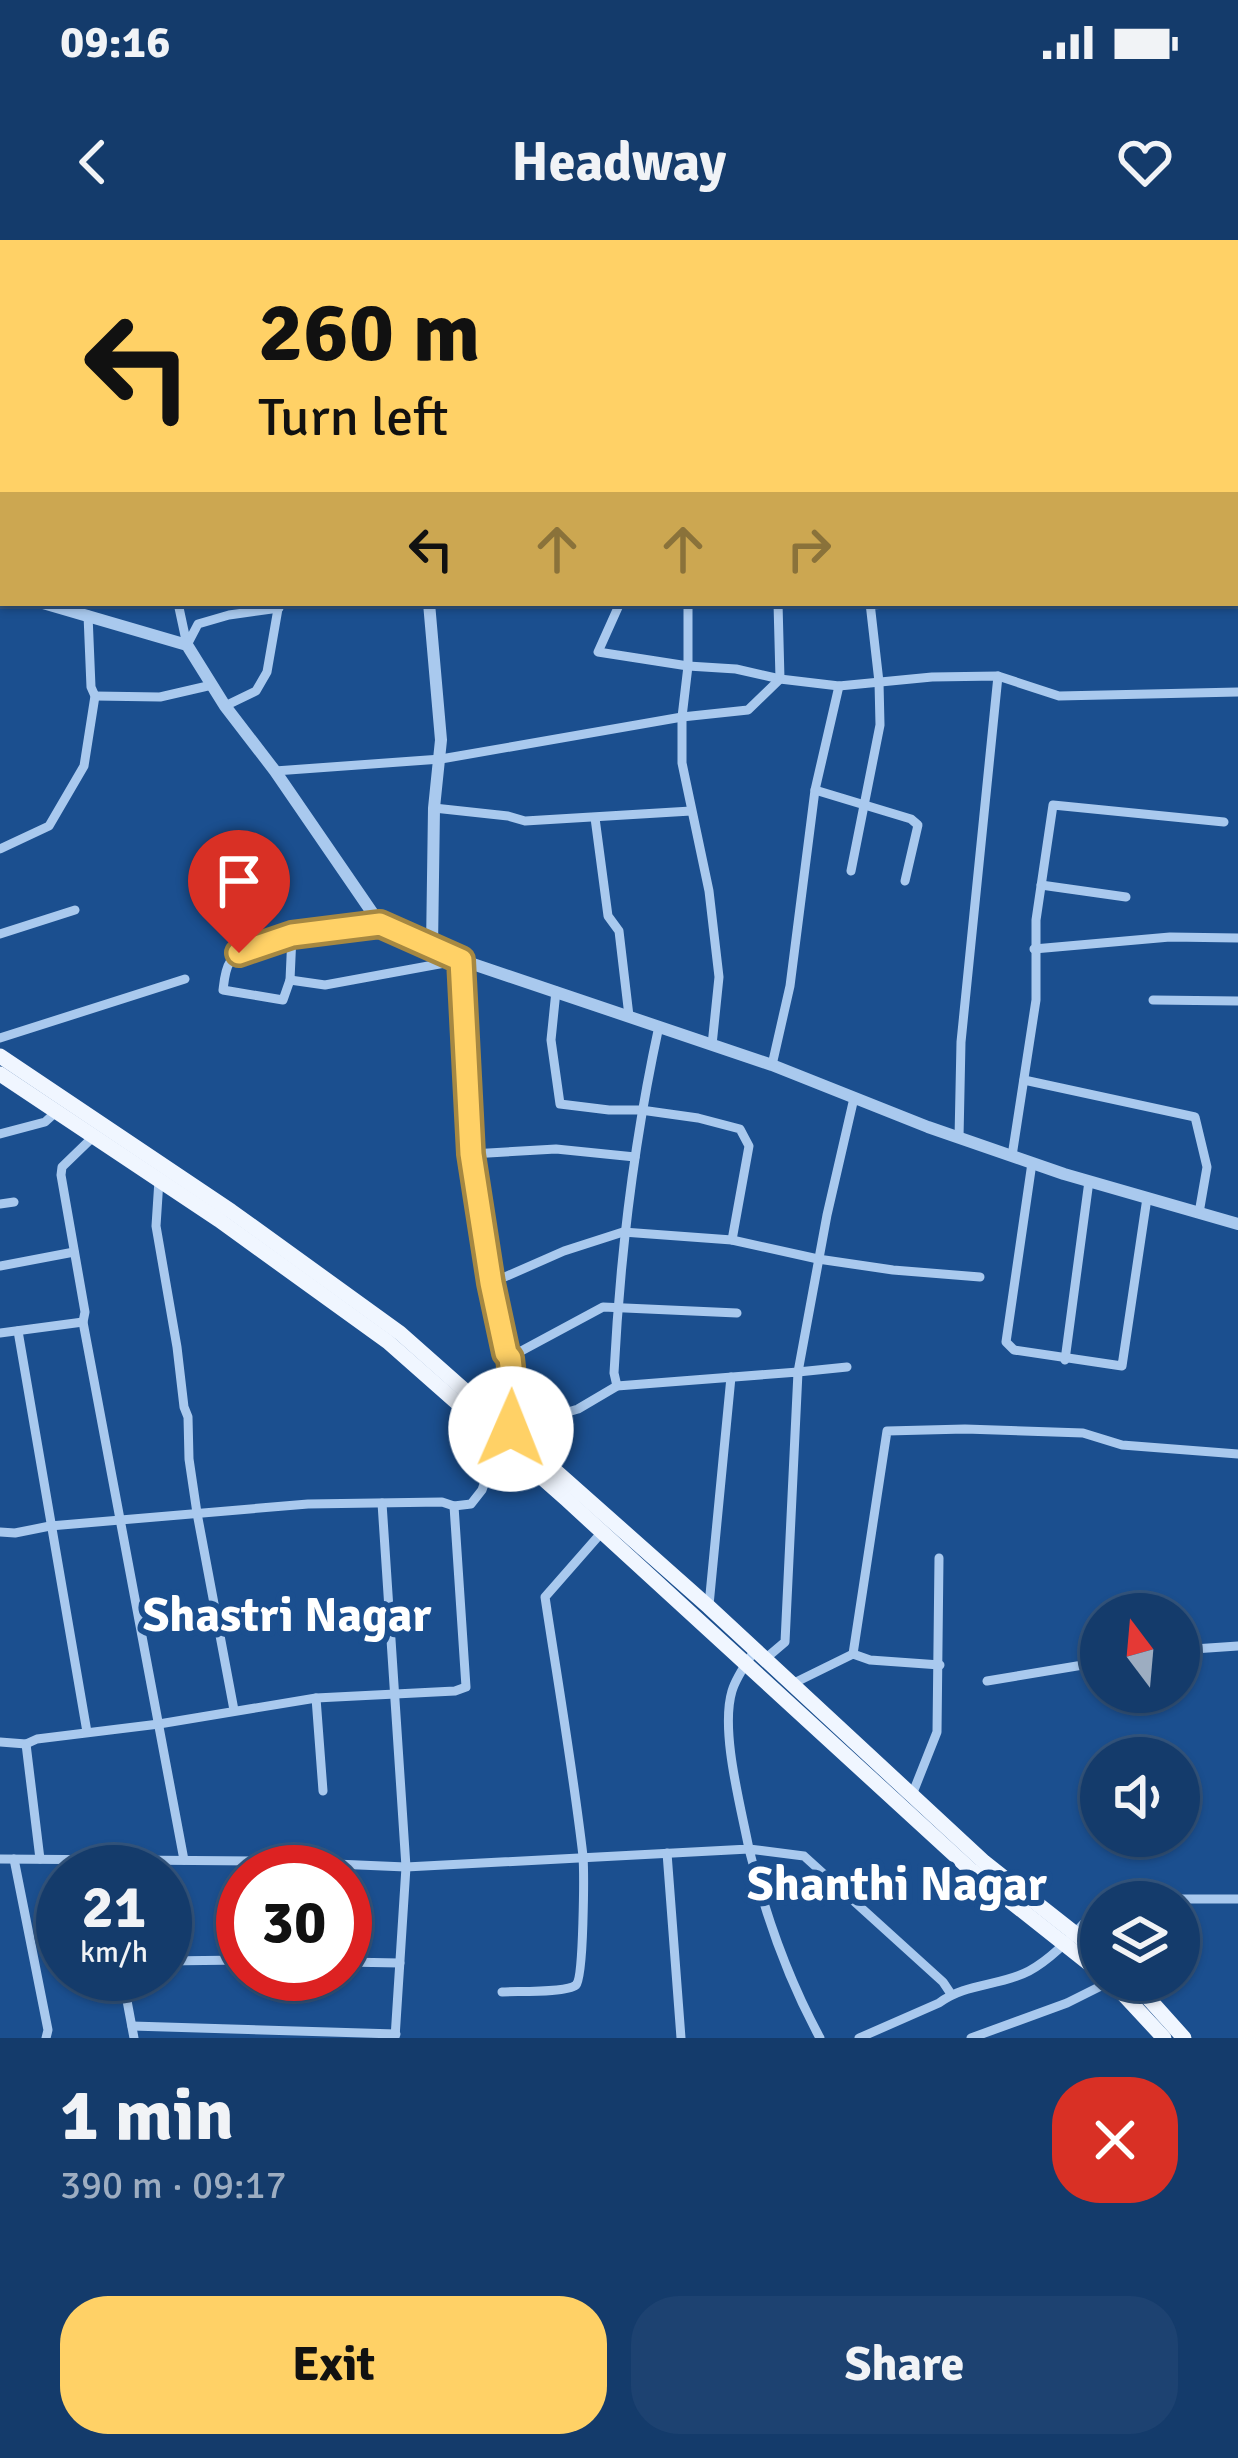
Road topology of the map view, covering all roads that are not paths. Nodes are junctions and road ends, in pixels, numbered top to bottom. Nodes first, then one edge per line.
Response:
1 (54, 606) edge
2 (179, 606) edge
3 (274, 606) edge
4 (279, 606) edge
5 (429, 606) edge
6 (618, 606) edge
7 (688, 606) edge
8 (778, 606) edge
9 (870, 606) edge
10 (88, 615) junction
11 (187, 645) junction
12 (688, 666) junction
13 (998, 676) junction
14 (780, 679) junction
15 (879, 682) junction
16 (212, 686) junction
17 (839, 686) junction
18 (1238, 692) edge
19 (95, 696) junction
20 (224, 706) junction
21 (682, 716) junction
22 (441, 759) junction
23 (275, 771) junction
24 (814, 790) junction
25 (865, 806) junction
26 (434, 808) junction
27 (691, 811) junction
28 (596, 818) junction
29 (1224, 823) dead end
30 (0, 849) edge
31 (850, 871) dead end
32 (904, 881) dead end
33 (1041, 885) junction
34 (1126, 897) dead end
35 (75, 910) dead end
36 (380, 924) junction
37 (0, 934) edge
38 (292, 935) junction
39 (1238, 938) edge
40 (432, 947) junction
41 (1034, 949) junction
42 (461, 960) junction
43 (185, 979) dead end
44 (290, 980) junction
45 (556, 991) junction
46 (1153, 1000) dead end
47 (1238, 1001) edge
48 (629, 1016) junction
49 (659, 1026) junction
50 (0, 1037) edge
51 (712, 1045) junction
52 (0, 1056) edge
53 (772, 1065) junction
54 (0, 1074) edge
55 (1024, 1080) junction
56 (854, 1098) junction
57 (641, 1110) junction
58 (56, 1112) junction
59 (0, 1134) edge
60 (94, 1136) junction
61 (959, 1138) junction
62 (471, 1154) junction
63 (1012, 1156) junction
64 (634, 1157) junction
65 (1031, 1162) junction
66 (159, 1180) junction
67 (1089, 1181) junction
68 (1148, 1198) junction
69 (14, 1202) dead end
70 (0, 1204) edge
71 (1199, 1213) junction
72 (1238, 1224) edge
73 (623, 1232) junction
74 (732, 1240) junction
75 (74, 1252) junction
76 (818, 1259) junction
77 (0, 1267) edge
78 (980, 1277) dead end
79 (491, 1283) junction
80 (618, 1306) junction
81 (737, 1313) dead end
82 (83, 1322) junction
83 (17, 1330) junction
84 (0, 1333) edge
85 (510, 1358) junction
86 (1064, 1360) junction
87 (847, 1367) dead end
88 (798, 1372) junction
89 (731, 1377) junction
90 (617, 1386) junction
91 (505, 1434) junction
92 (1238, 1454) edge
93 (382, 1503) junction
94 (454, 1506) junction
95 (197, 1513) junction
96 (121, 1520) junction
97 (50, 1526) junction
98 (0, 1532) edge
99 (602, 1532) junction
100 (940, 1558) dead end
101 (709, 1607) junction
102 (1238, 1646) edge
103 (1200, 1649) edge
104 (853, 1654) junction
105 (755, 1657) junction
106 (940, 1665) junction
107 (1080, 1666) edge
108 (987, 1681) dead end
109 (792, 1684) junction
110 (394, 1692) junction
111 (316, 1698) junction
112 (234, 1710) junction
113 (159, 1724) junction
114 (87, 1732) junction
115 (0, 1742) edge
116 (26, 1744) junction
117 (323, 1791) dead end
118 (912, 1795) junction
119 (38, 1845) edge
120 (181, 1845) edge
121 (748, 1849) junction
122 (667, 1853) junction
123 (583, 1858) junction
124 (0, 1859) edge
125 (14, 1859) junction
126 (36, 1859) edge
127 (192, 1860) edge
128 (406, 1867) junction
129 (1200, 1899) edge
130 (1238, 1899) edge
131 (1080, 1928) edge
132 (1070, 1939) junction
133 (1080, 1944) edge
134 (1080, 1950) edge
135 (372, 1962) edge
136 (400, 1963) junction
137 (502, 1992) dead end
138 (951, 1994) junction
139 (1080, 1995) edge
140 (127, 2001) edge
141 (1130, 2001) edge
142 (1151, 2001) edge
143 (133, 2032) edge
144 (395, 2036) edge
145 (46, 2038) edge
146 (681, 2038) edge
147 (820, 2038) edge
148 (859, 2038) edge
149 (971, 2038) edge
150 (1164, 2038) edge
151 (1184, 2038) edge

1 - 10 street
2 - 11 street
3 - 11 street
4 - 20 street
5 - 22 street
6 - 12 street
7 - 12 street
8 - 14 street
9 - 15 street
10 - 11 street
10 - 19 street
11 - 16 street
12 - 14 street
12 - 21 street
13 - 15 street
13 - 18 street
13 - 61 street
14 - 17 street
14 - 21 street
15 - 17 street
15 - 25 street
16 - 19 street
16 - 20 street
17 - 24 street
19 - 30 street
20 - 23 street
21 - 22 street
21 - 27 street
22 - 23 street
22 - 26 street
23 - 36 street
24 - 25 street
24 - 53 street
25 - 31 street
25 - 32 street
26 - 28 street
26 - 40 street
27 - 28 street
27 - 51 street
28 - 48 street
29 - 33 street
33 - 34 street
33 - 41 street
35 - 37 street
36 - 38 street
36 - 40 street
38 - 44 street
38 - 44 street
39 - 41 street
40 - 42 street
41 - 55 street
42 - 44 street
42 - 45 street
42 - 62 street
43 - 50 street
45 - 48 street
45 - 57 street
46 - 47 street
48 - 49 street
49 - 51 street
49 - 57 street
51 - 53 street
52 - 91 main road
53 - 56 street
54 - 58 main road
55 - 63 street
55 - 71 street
56 - 61 street
56 - 76 street
57 - 64 street
57 - 74 street
58 - 59 street
58 - 60 main road
60 - 66 main road
60 - 75 street
61 - 63 street
62 - 64 street
62 - 79 street
63 - 65 street
64 - 73 street
65 - 67 street
65 - 86 street
66 - 91 main road
66 - 95 street
67 - 68 street
67 - 86 street
68 - 71 street
68 - 86 street
69 - 70 street
71 - 72 street
73 - 74 street
73 - 79 street
73 - 80 street
74 - 76 street
75 - 77 street
75 - 82 street
76 - 78 street
76 - 88 street
79 - 85 street
80 - 81 street
80 - 85 street
80 - 90 street
82 - 83 street
82 - 96 street
83 - 84 street
83 - 97 street
85 - 91 street
87 - 88 street
88 - 89 street
88 - 105 street
89 - 90 street
89 - 101 street
90 - 91 street
91 - 94 street
91 - 99 main road
91 - 101 main road
92 - 104 street
93 - 94 street
93 - 95 street
93 - 110 street
94 - 110 street
95 - 96 street
95 - 112 street
96 - 97 street
96 - 113 street
97 - 98 street
97 - 114 street
99 - 105 main road
99 - 123 street
100 - 106 street
101 - 105 main road
102 - 103 street
104 - 106 street
104 - 109 street
105 - 109 main road
105 - 121 street
105 - 132 main road
106 - 118 street
107 - 108 street
109 - 118 main road
110 - 111 street
110 - 128 street
111 - 112 street
111 - 117 street
112 - 113 street
113 - 114 street
113 - 120 street
114 - 116 street
115 - 116 street
116 - 119 street
118 - 132 main road
121 - 122 street
121 - 138 street
121 - 147 street
122 - 123 street
122 - 146 street
123 - 128 street
123 - 137 street
124 - 125 street
125 - 126 street
125 - 145 street
127 - 128 street
128 - 136 street
129 - 130 street
131 - 132 street
132 - 133 main road
132 - 134 main road
132 - 138 street
135 - 136 street
136 - 144 street
138 - 148 street
139 - 149 street
140 - 143 street
141 - 150 main road
142 - 151 main road
143 - 144 street

